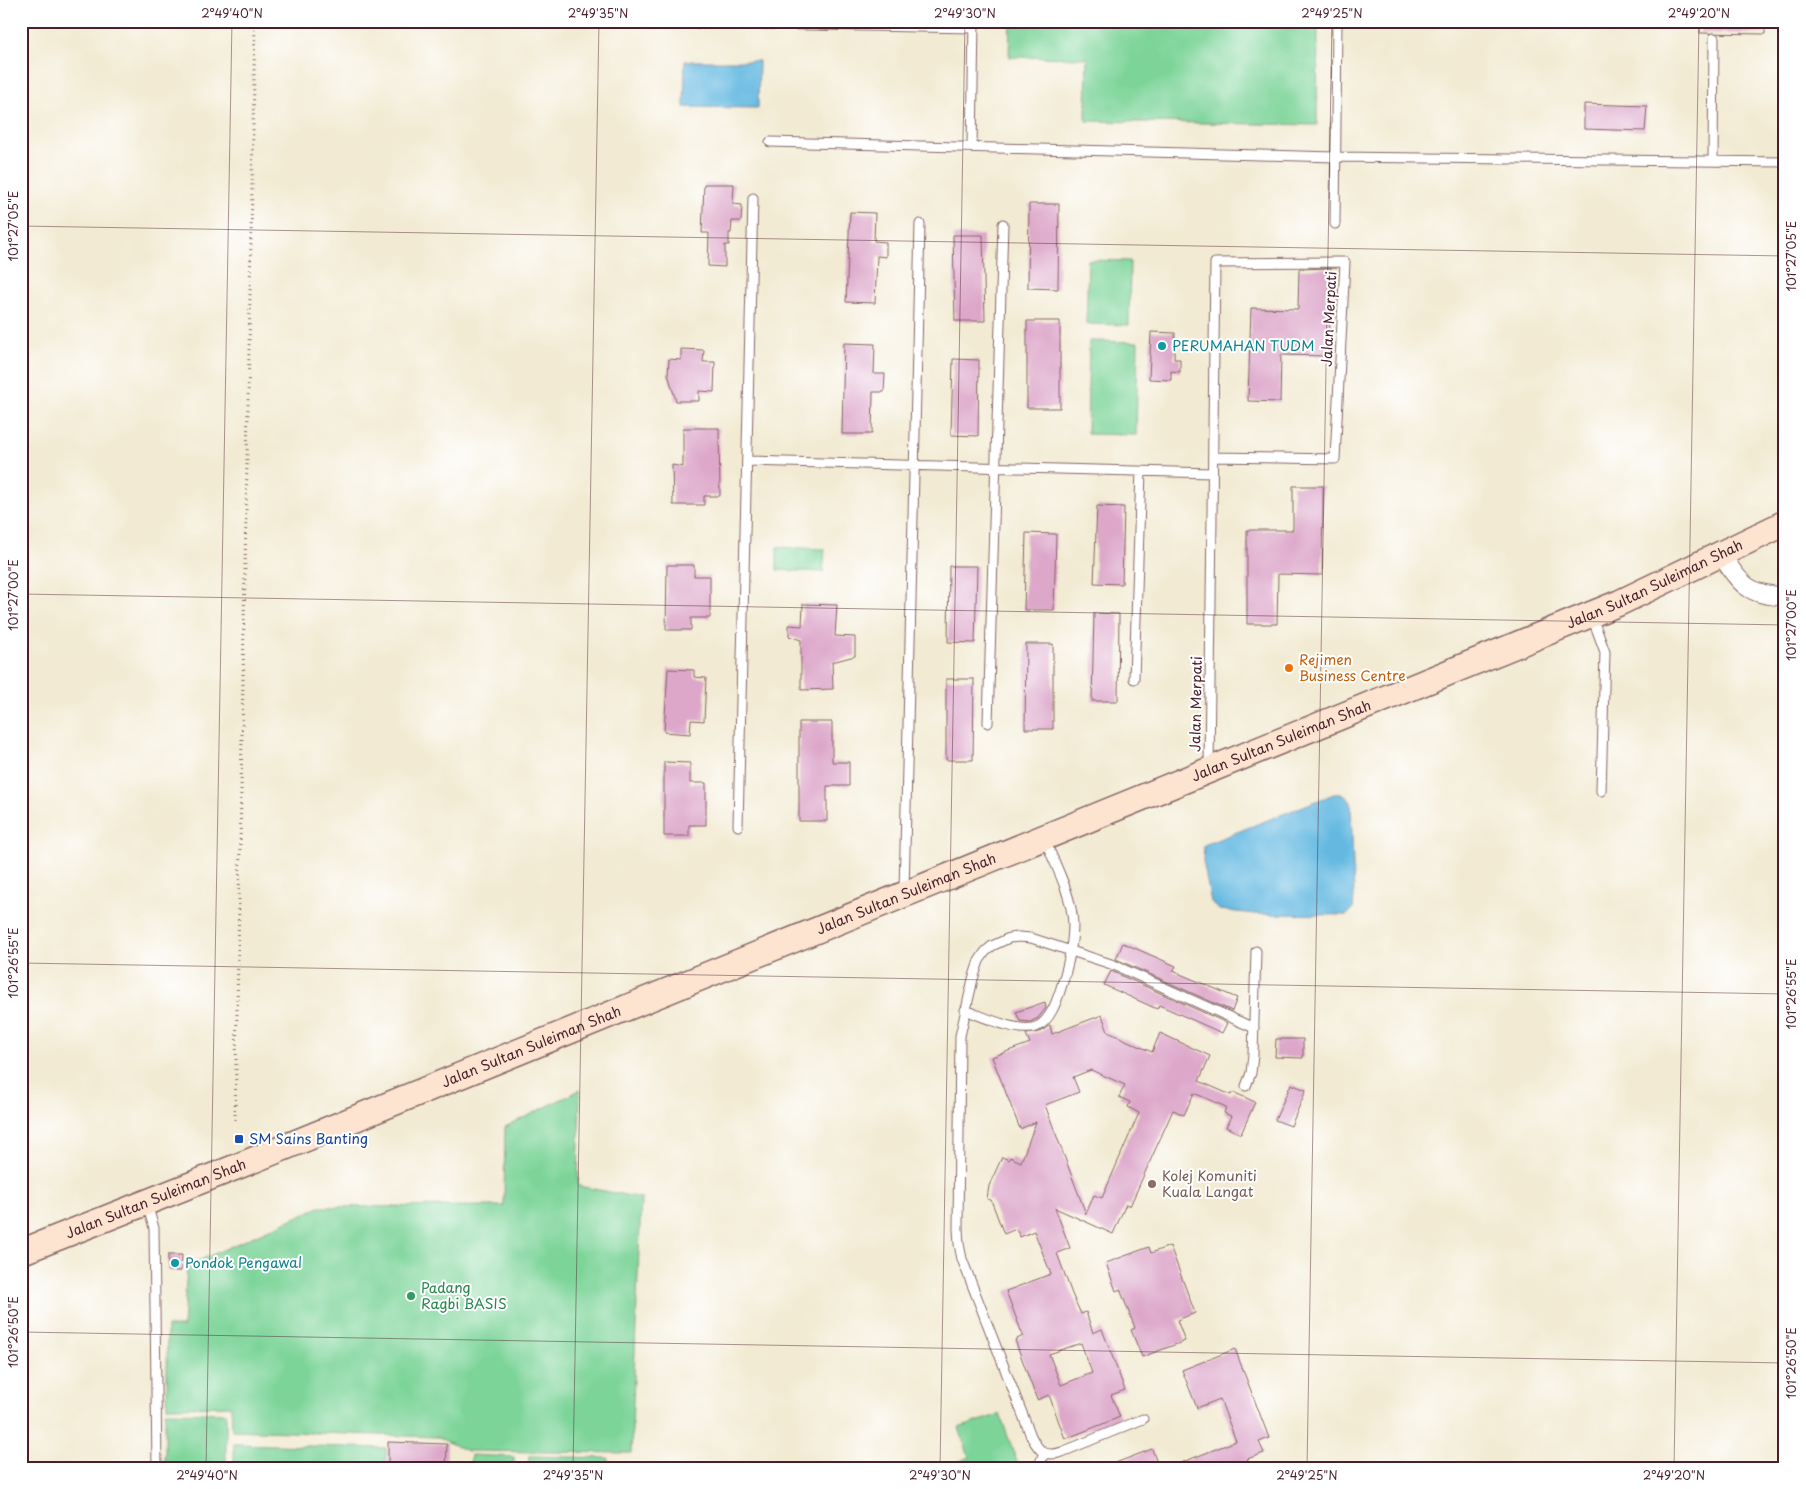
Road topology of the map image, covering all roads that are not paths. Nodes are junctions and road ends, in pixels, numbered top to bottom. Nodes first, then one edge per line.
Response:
1 (692, 21) edge
2 (1337, 21) edge
3 (974, 24) edge
4 (1714, 38) dead end
5 (770, 142) dead end
6 (972, 147) junction
7 (1335, 157) junction
8 (1713, 161) junction
9 (1785, 162) edge
10 (753, 198) dead end
11 (920, 224) dead end
12 (1003, 224) dead end
13 (1335, 224) dead end
14 (1213, 457) junction
15 (747, 461) junction
16 (914, 465) junction
17 (996, 468) junction
18 (1141, 471) junction
19 (1212, 473) junction
20 (1785, 523) edge
21 (1721, 554) junction
22 (1785, 596) edge
23 (1591, 614) junction
24 (1134, 679) dead end
25 (988, 723) dead end
26 (1209, 770) junction
27 (1601, 791) dead end
28 (738, 826) dead end
29 (1044, 838) junction
30 (904, 895) junction
31 (1070, 951) junction
32 (1256, 951) dead end
33 (965, 1010) junction
34 (1254, 1028) junction
35 (1246, 1086) dead end
36 (146, 1203) junction
37 (21, 1252) edge
38 (1143, 1419) dead end
39 (1044, 1453) junction
40 (157, 1468) edge
41 (1038, 1468) edge

1 - 3 lane
2 - 7 lane
3 - 6 lane
4 - 8 lane
5 - 6 lane
6 - 7 lane
7 - 8 lane
7 - 13 lane
8 - 9 lane
10 - 15 lane
11 - 16 lane
12 - 17 lane
14 - 14 lane, Jalan Merpati
14 - 19 lane, Jalan Merpati
15 - 16 lane
15 - 28 lane
16 - 17 lane
16 - 30 lane
17 - 18 lane
17 - 25 lane
18 - 19 lane
18 - 24 lane
19 - 26 lane, Jalan Merpati
20 - 21 street, Jalan Sultan Suleiman Shah
21 - 22 street
21 - 23 street, Jalan Sultan Suleiman Shah
23 - 26 street, Jalan Sultan Suleiman Shah
23 - 27 lane
26 - 29 street, Jalan Sultan Suleiman Shah
29 - 30 street, Jalan Sultan Suleiman Shah
29 - 31 lane
30 - 36 street, Jalan Sultan Suleiman Shah
31 - 33 lane
31 - 33 lane
31 - 34 lane
32 - 34 lane
33 - 39 lane
34 - 35 lane
36 - 37 street, Jalan Sultan Suleiman Shah
36 - 40 lane
38 - 39 lane
39 - 41 lane

